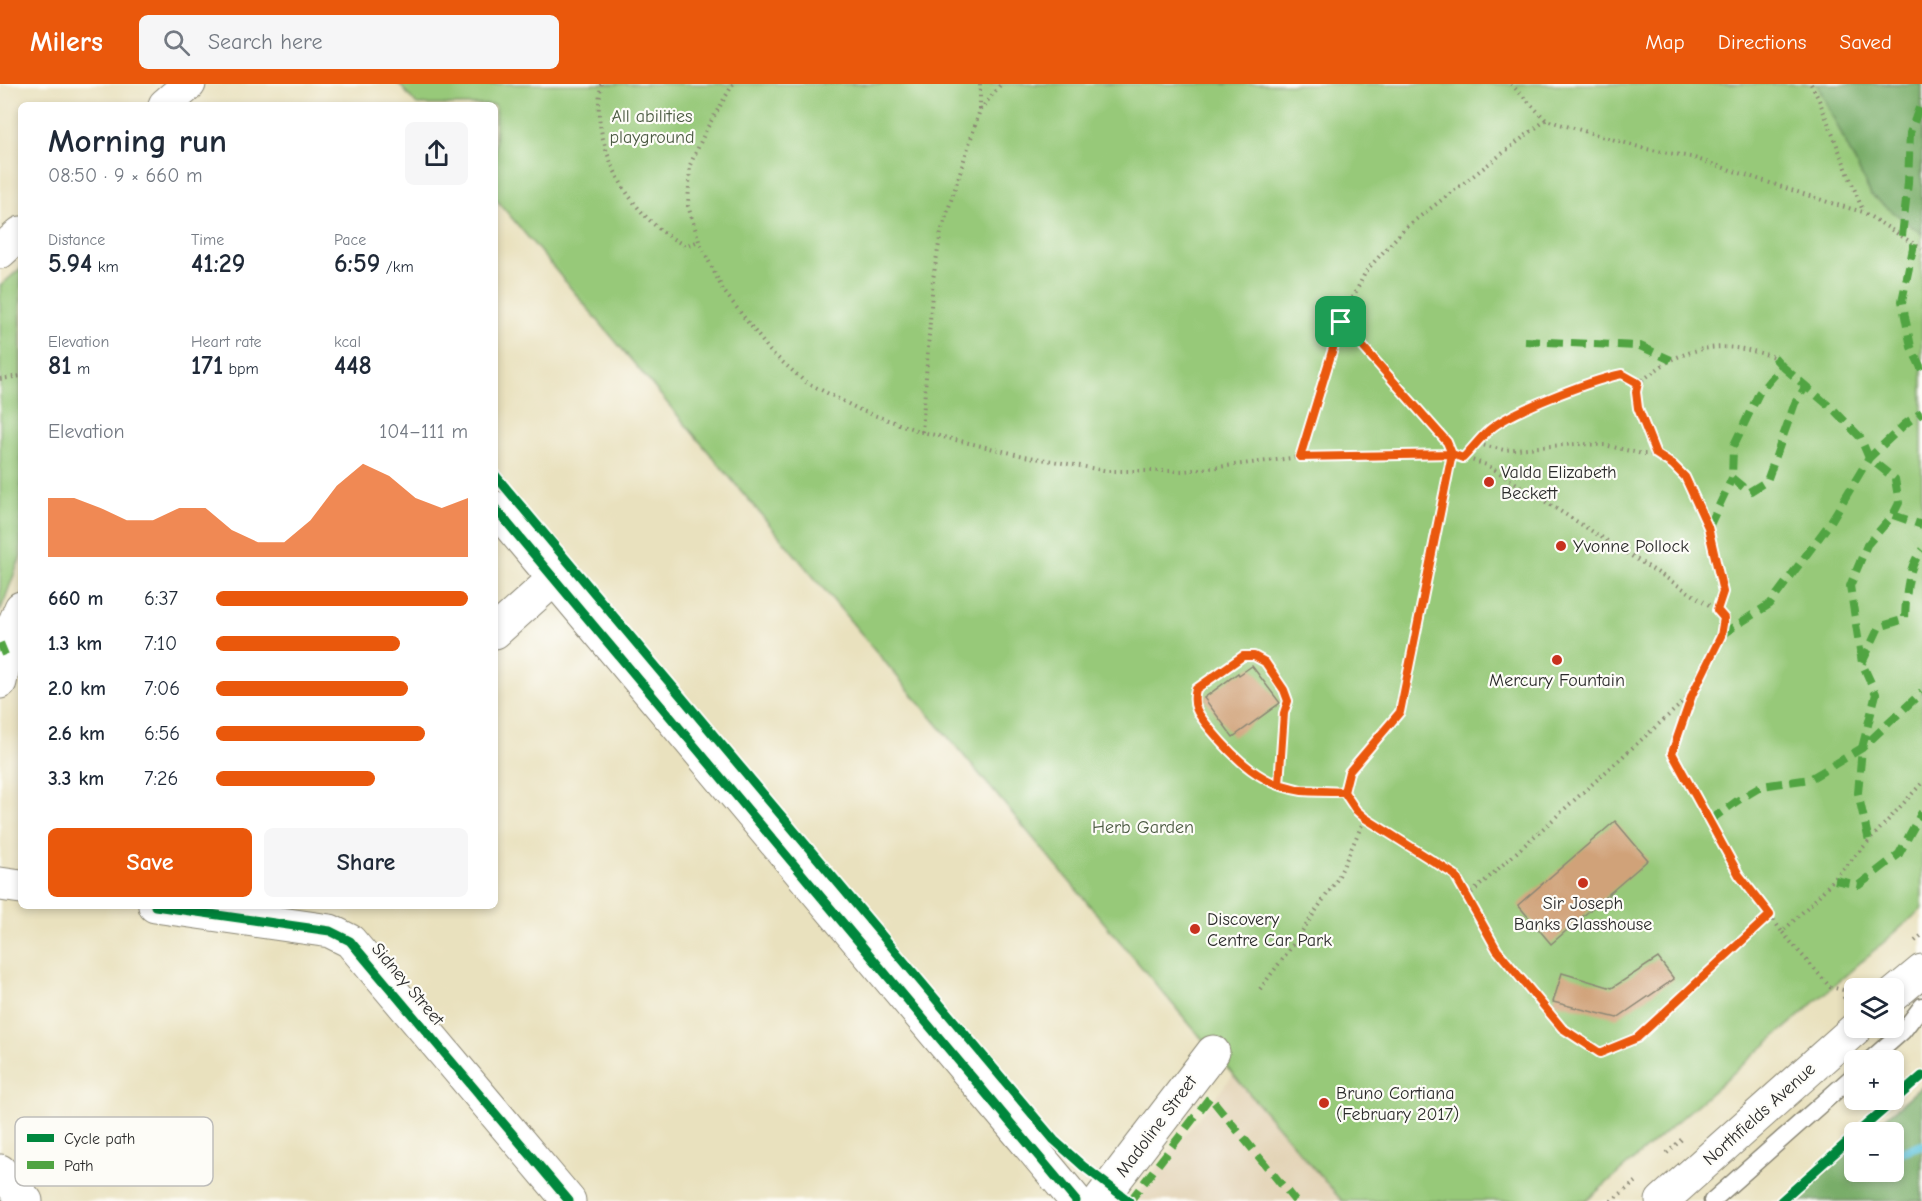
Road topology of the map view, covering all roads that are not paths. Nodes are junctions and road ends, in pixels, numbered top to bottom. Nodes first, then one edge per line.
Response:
1 (189, 84) edge
2 (168, 102) edge
3 (18, 236) edge
4 (0, 252) edge
5 (498, 512) edge
6 (554, 579) junction
7 (18, 615) edge
8 (498, 629) edge
9 (0, 682) edge
10 (0, 884) edge
11 (18, 887) edge
12 (195, 909) edge
13 (332, 919) edge
14 (1922, 971) edge
15 (1904, 987) edge
16 (1922, 989) edge
17 (1904, 998) edge
18 (1922, 1006) edge
19 (1845, 1038) edge
20 (1881, 1050) edge
21 (1213, 1052) dead end
22 (1844, 1084) edge
23 (0, 1171) edge
24 (26, 1201) edge
25 (569, 1201) edge
26 (1076, 1201) edge
27 (1099, 1201) edge
28 (1662, 1201) edge
29 (1712, 1201) edge

1 - 2 street
3 - 4 street
5 - 6 street
6 - 8 street
6 - 26 street
7 - 9 street
10 - 11 street
12 - 13 street, Sidney Street
13 - 25 street, Sidney Street
14 - 15 street
16 - 17 street
18 - 20 lane
19 - 28 street, Northfields Avenue
21 - 27 street, Madoline Street
22 - 29 lane
23 - 24 street

